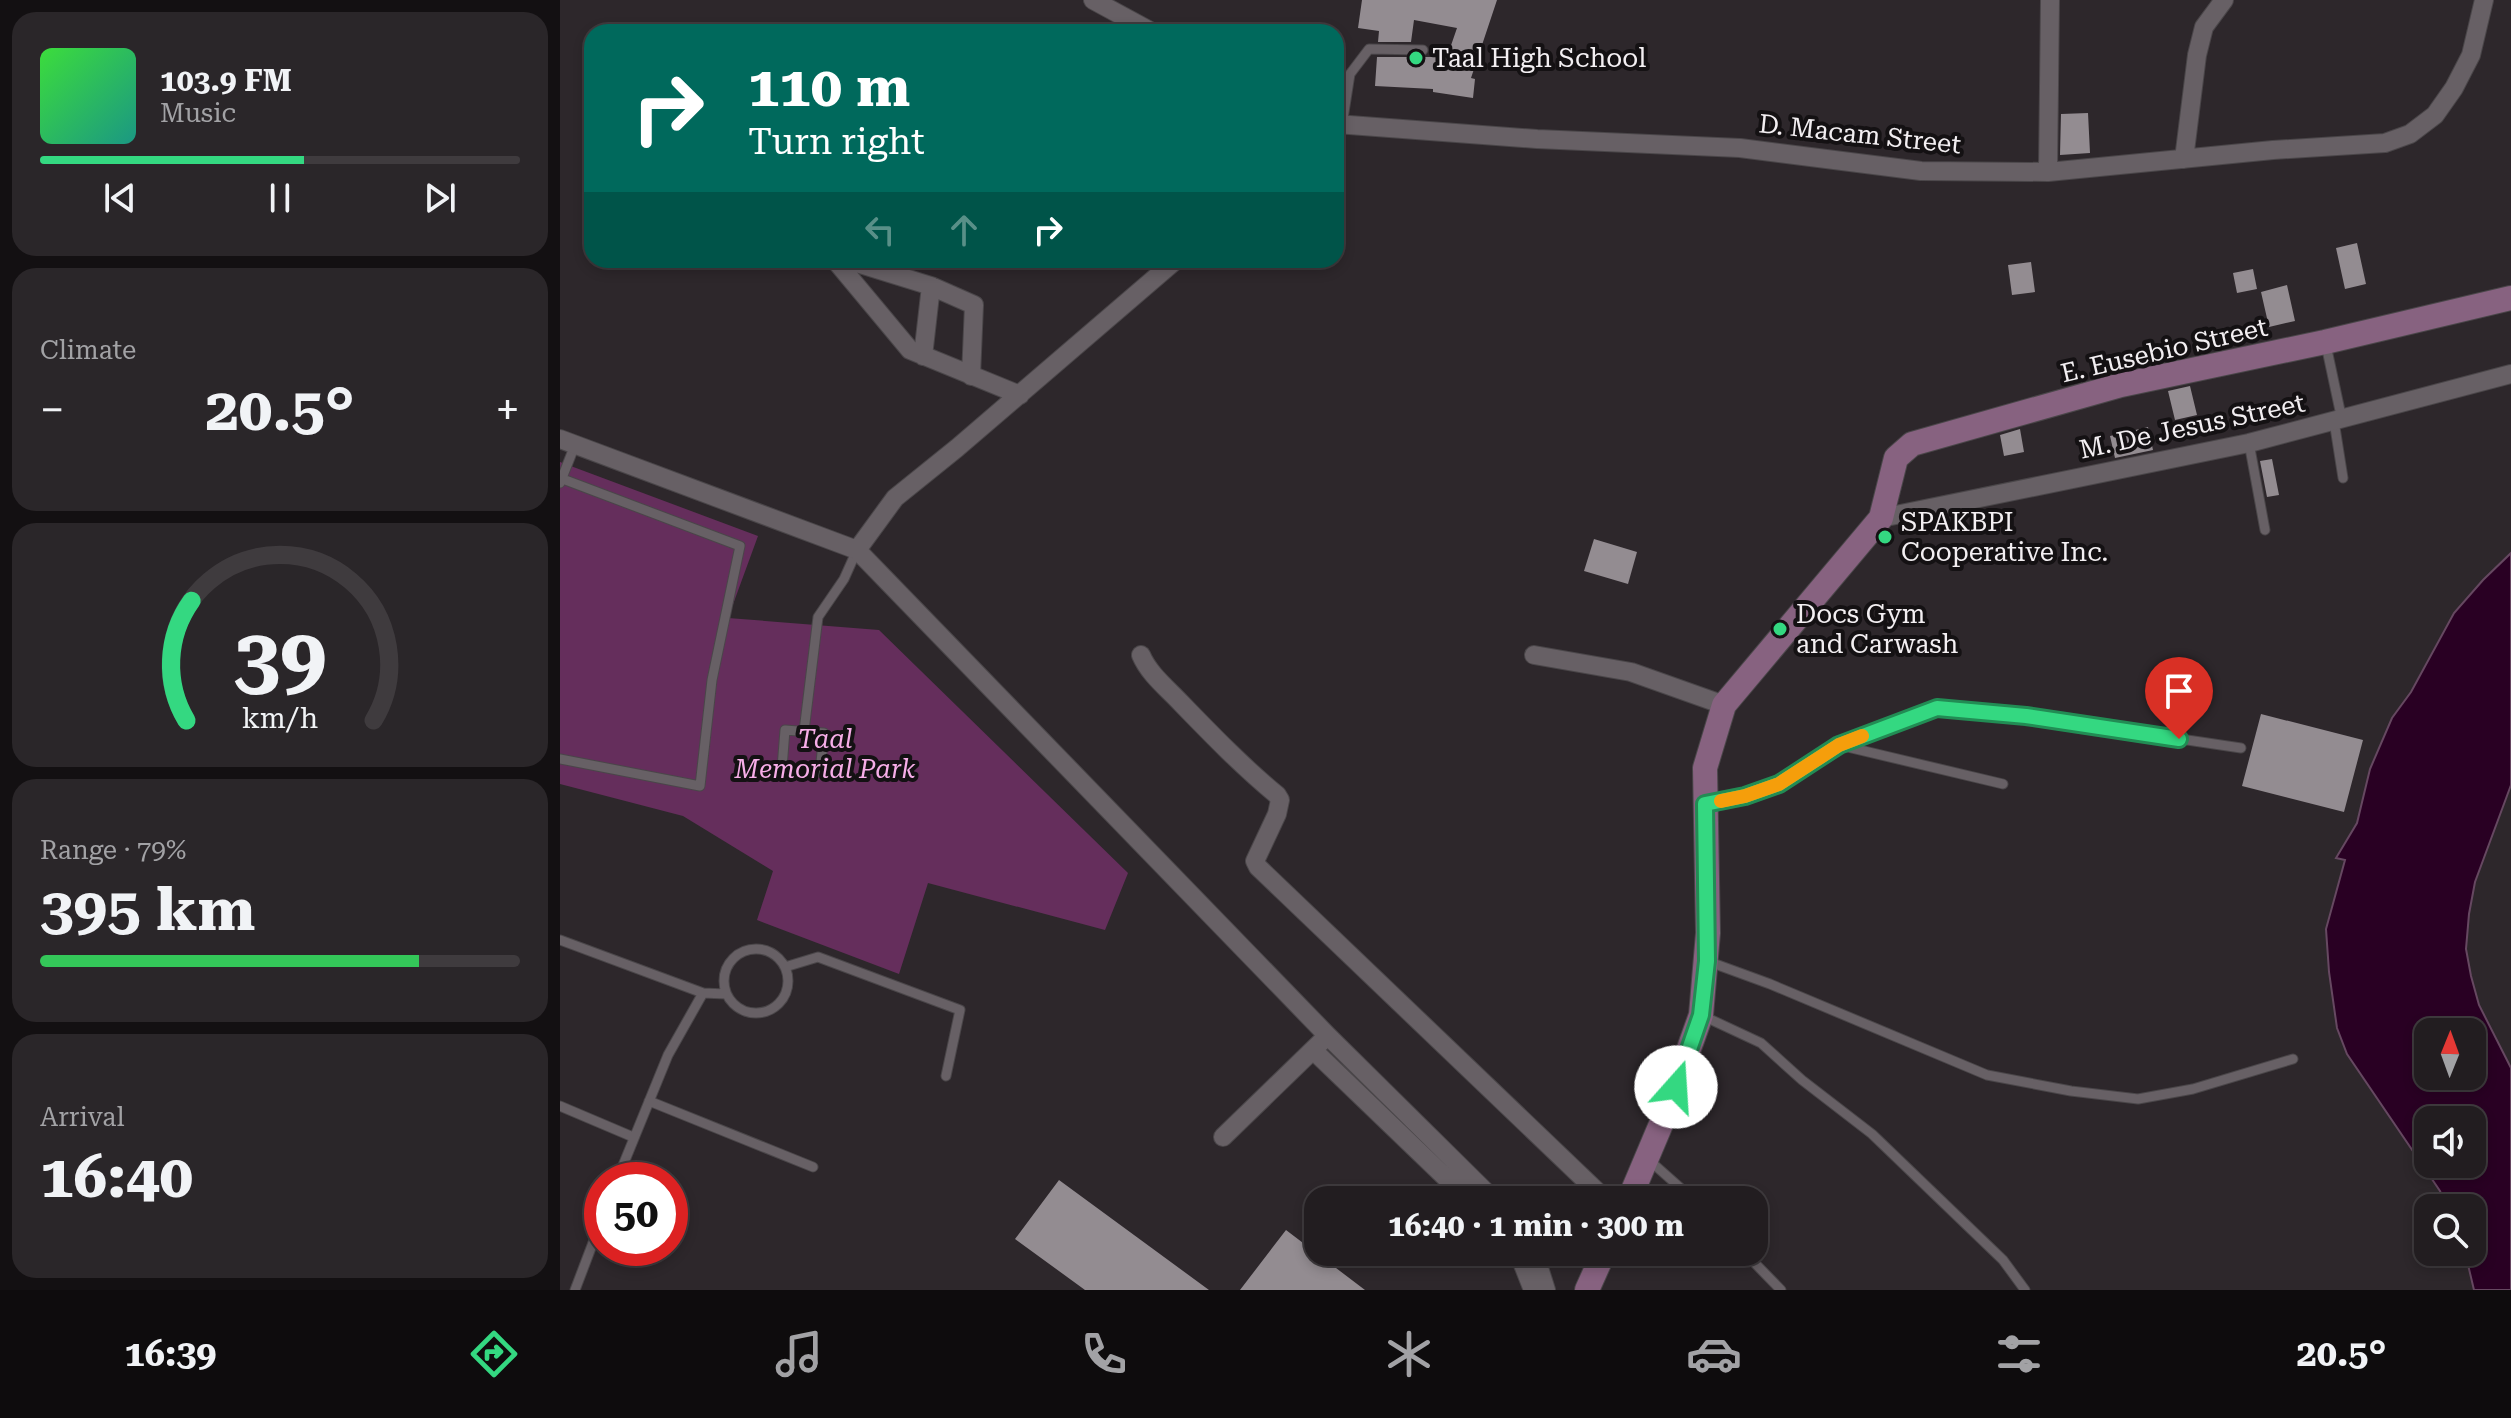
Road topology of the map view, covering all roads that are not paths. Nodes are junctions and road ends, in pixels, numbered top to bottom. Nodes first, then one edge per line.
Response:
1 (1093, 0) edge
2 (2050, 0) edge
3 (2224, 0) edge
4 (2484, 0) edge
5 (1137, 24) edge
6 (1423, 50) dead end
7 (1344, 102) edge
8 (1344, 125) edge
9 (2184, 159) junction
10 (2048, 172) junction
11 (842, 268) edge
12 (873, 268) edge
13 (1167, 268) edge
14 (931, 286) junction
15 (2511, 298) edge
16 (2325, 342) junction
17 (923, 356) junction
18 (2511, 374) edge
19 (971, 376) junction
20 (1020, 395) junction
21 (2338, 421) junction
22 (568, 442) edge
23 (2249, 443) junction
24 (2343, 478) dead end
25 (561, 480) edge
26 (1881, 518) junction
27 (2265, 530) dead end
28 (857, 550) junction
29 (1141, 655) dead end
30 (1534, 655) dead end
31 (1724, 705) junction
32 (804, 731) junction
33 (1839, 745) junction
34 (2241, 748) dead end
35 (560, 759) edge
36 (2003, 784) dead end
37 (1705, 804) junction
38 (560, 940) edge
39 (1707, 961) junction
40 (785, 967) junction
41 (703, 993) junction
42 (726, 994) junction
43 (1701, 1015) junction
44 (1327, 1035) junction
45 (1313, 1050) junction
46 (2293, 1059) dead end
47 (946, 1076) dead end
48 (649, 1101) junction
49 (560, 1106) edge
50 (633, 1137) junction
51 (1223, 1137) dead end
52 (1647, 1158) junction
53 (624, 1162) edge
54 (813, 1167) dead end
55 (1454, 1186) edge
56 (1480, 1186) edge
57 (1591, 1186) edge
58 (1635, 1186) edge
59 (1678, 1186) edge
60 (584, 1266) edge
61 (1524, 1266) edge
62 (1538, 1266) edge
63 (1598, 1266) edge
64 (1758, 1266) edge
65 (575, 1290) edge
66 (1533, 1290) edge
67 (1546, 1290) edge
68 (1587, 1290) edge
69 (1781, 1290) edge
70 (2025, 1290) edge

1 - 5 street
2 - 10 street
3 - 9 street
4 - 9 street, D. Macam Street
6 - 7 lane
8 - 10 street, D. Macam Street
9 - 10 street, D. Macam Street
11 - 17 street
12 - 14 street
13 - 20 street
14 - 17 street
14 - 19 street
15 - 16 main road, E. Eusebio Street
16 - 21 lane
16 - 26 main road, E. Eusebio Street
17 - 19 street
18 - 21 street, M. De Jesus Street
19 - 20 street
20 - 28 street
21 - 23 street, M. De Jesus Street
21 - 24 lane
22 - 25 lane
22 - 28 street
23 - 26 street, M. De Jesus Street
23 - 27 lane
25 - 35 lane
26 - 31 main road
28 - 32 lane
28 - 44 street
29 - 57 street
30 - 31 street
31 - 37 main road
32 - 32 lane
33 - 34 lane
33 - 36 lane
33 - 37 lane
37 - 39 main road
38 - 41 lane
39 - 43 main road
39 - 46 lane
40 - 42 lane
40 - 42 lane
40 - 47 lane
41 - 42 lane
41 - 48 lane
43 - 52 main road
43 - 70 lane
44 - 45 street
44 - 56 street
45 - 51 street
45 - 55 street
48 - 50 lane
48 - 54 lane
49 - 50 lane
50 - 53 lane
52 - 58 main road
52 - 59 lane
60 - 65 lane
61 - 66 street
62 - 67 street
63 - 68 main road
64 - 69 lane

